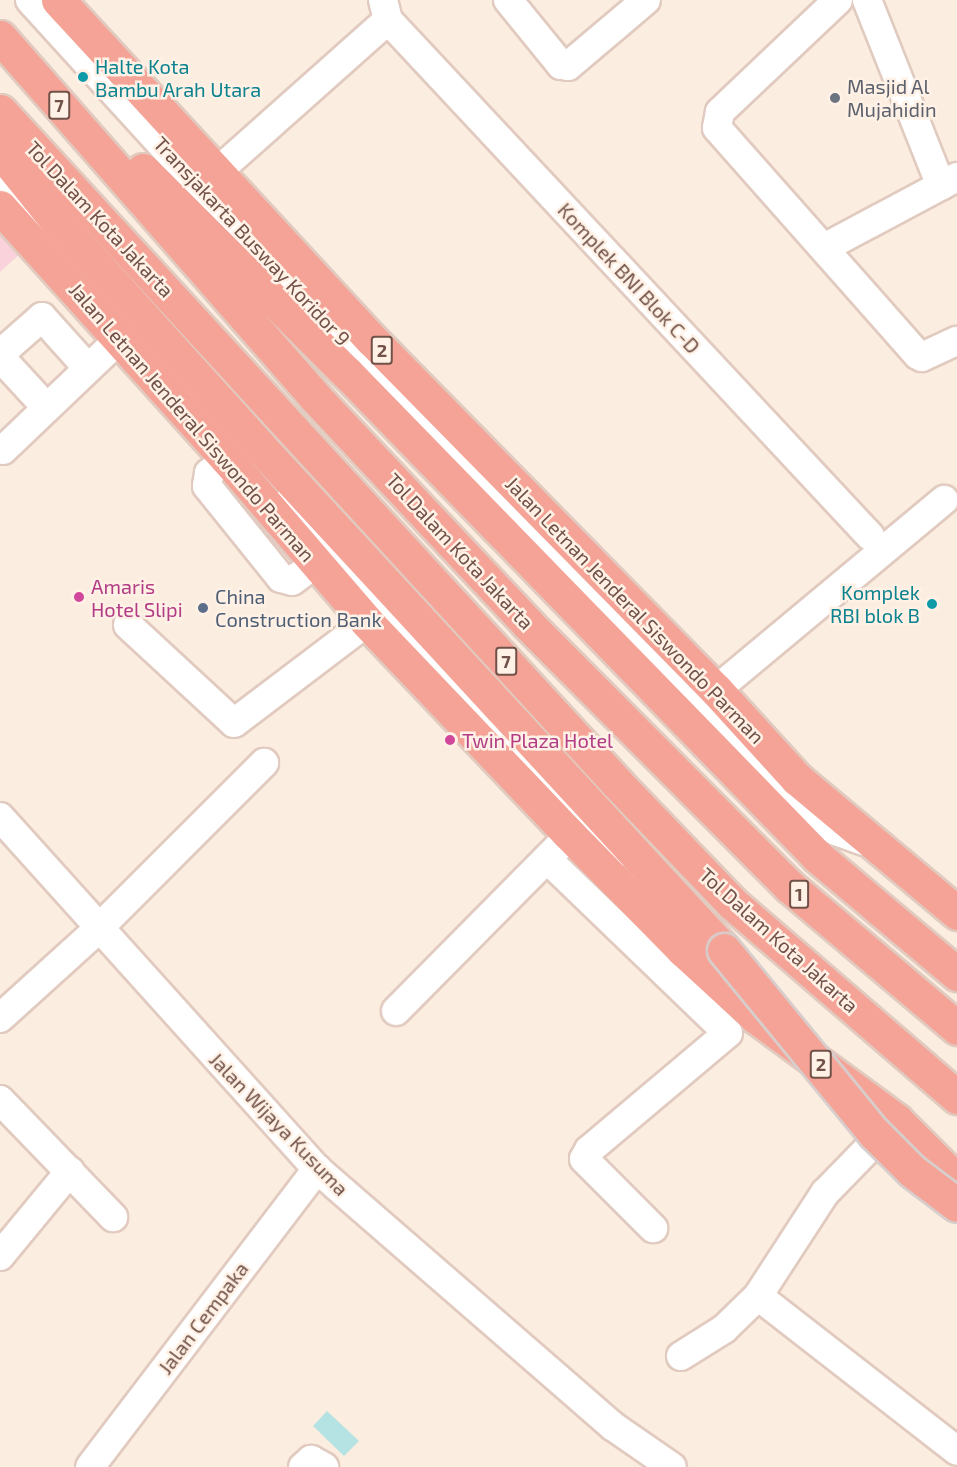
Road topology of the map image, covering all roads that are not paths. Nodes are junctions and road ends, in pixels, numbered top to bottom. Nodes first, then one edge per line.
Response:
1 (30, 0) edge
2 (58, 0) edge
3 (508, 0) edge
4 (646, 0) edge
5 (838, 0) edge
6 (867, 0) edge
7 (386, 10) edge
8 (7, 45) edge
9 (0, 111) edge
10 (0, 151) edge
11 (216, 173) junction
12 (949, 181) edge
13 (2, 207) edge
14 (824, 248) junction
15 (120, 339) junction
16 (957, 341) edge
17 (0, 355) edge
18 (88, 368) junction
19 (47, 408) junction
20 (3, 450) dead end
21 (944, 500) dead end
22 (870, 536) dead end
23 (367, 622) junction
24 (128, 625) dead end
25 (716, 690) junction
26 (651, 749) joint
27 (264, 763) dead end
28 (0, 817) edge
29 (568, 833) junction
30 (870, 844) junction
31 (547, 859) junction
32 (957, 913) edge
33 (98, 929) junction
34 (683, 950) junction
35 (957, 974) edge
36 (396, 1011) dead end
37 (756, 1017) junction
38 (0, 1018) edge
39 (957, 1028) edge
40 (728, 1033) junction
41 (957, 1097) edge
42 (0, 1100) edge
43 (896, 1120) junction
44 (317, 1169) junction
45 (70, 1172) junction
46 (957, 1180) edge
47 (957, 1205) edge
48 (113, 1217) dead end
49 (653, 1228) dead end
50 (0, 1256) edge
51 (758, 1296) junction
52 (681, 1356) dead end
53 (957, 1451) edge
54 (90, 1467) edge
55 (672, 1467) edge

1 - 30 street, Transjakarta Busway Koridor 9
2 - 11 highway, Jalan Letnan Jenderal Siswondo Parman / 2
3 - 4 street
5 - 14 street
6 - 12 street
7 - 11 street, Komplek BNI Blok C-D
7 - 22 street, Komplek BNI Blok C-D
8 - 26 highway, Tol Dalam Kota Jakarta / 7
8 - 35 highway
9 - 41 highway, Tol Dalam Kota Jakarta / 7
10 - 47 highway, bridge
11 - 25 highway, Jalan Letnan Jenderal Siswondo Parman / 2
12 - 14 street
13 - 15 highway, Jalan Letnan Jenderal Siswondo Parman / 2
13 - 34 street
14 - 16 street
15 - 18 street
15 - 23 highway, Jalan Letnan Jenderal Siswondo Parman / 2
17 - 18 street
17 - 19 street
18 - 19 street
19 - 20 street
21 - 25 street
23 - 24 street
23 - 29 highway, Jalan Letnan Jenderal Siswondo Parman / 2
25 - 30 highway, Jalan Letnan Jenderal Siswondo Parman / 2
26 - 39 highway, Tol Dalam Kota Jakarta / 1
27 - 33 street
28 - 33 street, Jalan Wijaya Kusuma
29 - 31 street
29 - 34 highway, Jalan Letnan Jenderal Siswondo Parman / 2
30 - 32 highway, Jalan Letnan Jenderal Siswondo Parman / 2
31 - 36 street
31 - 40 street
33 - 38 street
33 - 44 street, Jalan Wijaya Kusuma
34 - 37 highway, Jalan Letnan Jenderal Siswondo Parman / 2
37 - 40 street
37 - 43 highway, Jalan Letnan Jenderal Siswondo Parman / 2
40 - 49 street
42 - 45 street
43 - 46 highway, Jalan Letnan Jenderal Siswondo Parman / 2
43 - 51 street
44 - 54 street, Jalan Cempaka
44 - 55 street, Jalan Wijaya Kusuma
45 - 48 street
45 - 50 street
51 - 52 street
51 - 53 street

